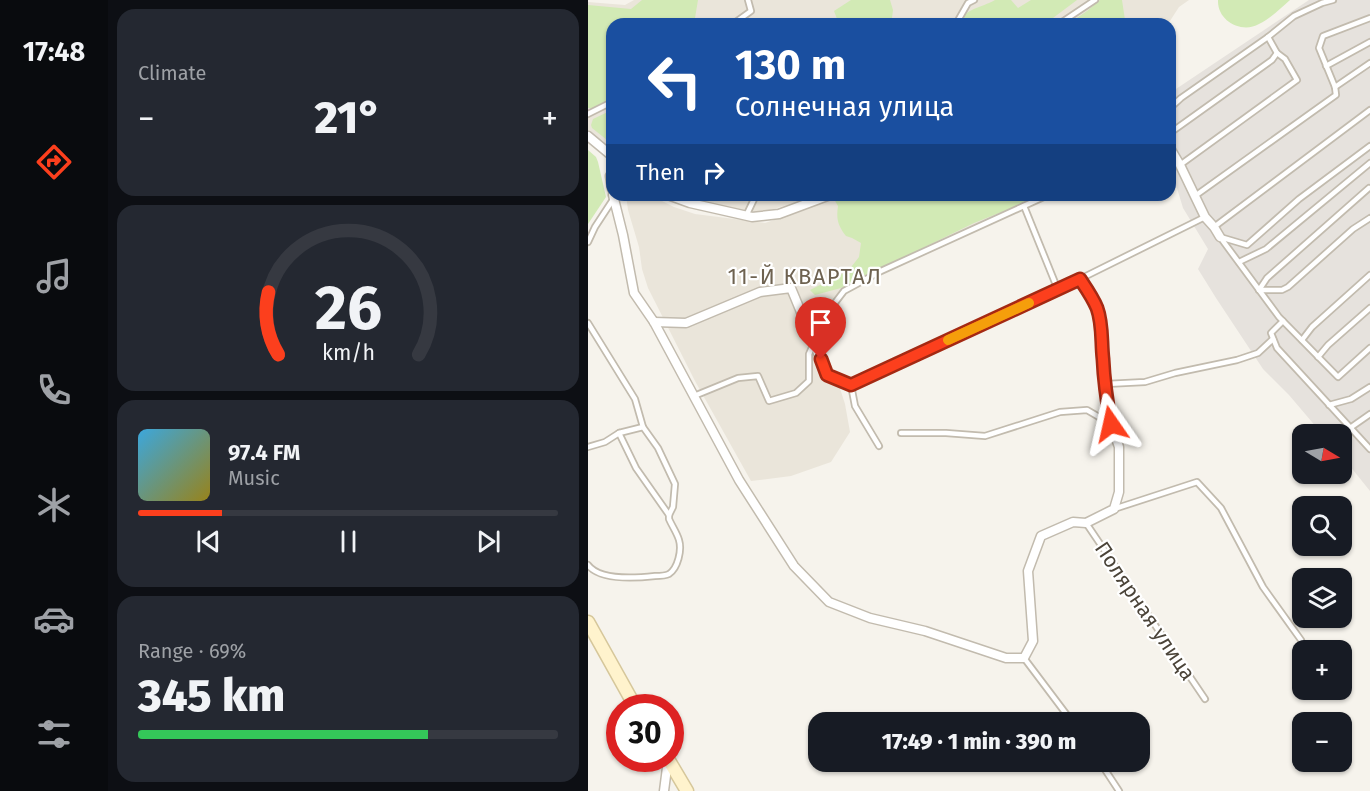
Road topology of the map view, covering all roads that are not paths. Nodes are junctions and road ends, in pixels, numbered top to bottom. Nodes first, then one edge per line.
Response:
1 (748, 0) edge
2 (974, 0) edge
3 (1095, 0) edge
4 (1333, 0) edge
5 (741, 18) edge
6 (959, 18) edge
7 (1068, 18) edge
8 (1370, 18) edge
9 (1268, 37) junction
10 (1370, 42) edge
11 (1277, 53) junction
12 (1370, 63) edge
13 (1326, 66) junction
14 (1335, 87) junction
15 (1176, 103) edge
16 (606, 105) edge
17 (1370, 110) edge
18 (588, 114) edge
19 (1176, 129) edge
20 (588, 136) edge
21 (1370, 146) edge
22 (606, 151) edge
23 (1176, 158) edge
24 (1370, 163) edge
25 (1180, 165) junction
26 (1370, 188) edge
27 (1195, 196) junction
28 (609, 201) edge
29 (615, 201) edge
30 (684, 201) edge
31 (753, 201) edge
32 (814, 201) edge
33 (1035, 201) edge
34 (1024, 206) junction
35 (746, 216) junction
36 (1205, 217) junction
37 (1370, 218) edge
38 (1214, 227) junction
39 (1220, 237) junction
40 (588, 242) edge
41 (1239, 262) junction
42 (1370, 275) edge
43 (1080, 279) junction
44 (1058, 290) junction
45 (1259, 290) junction
46 (1370, 308) edge
47 (1283, 321) junction
48 (654, 322) junction
49 (588, 323) edge
50 (813, 339) junction
51 (1274, 339) junction
52 (1302, 340) junction
53 (1370, 348) edge
54 (1318, 357) junction
55 (827, 375) joint
56 (1106, 384) junction
57 (851, 385) junction
58 (1370, 387) edge
59 (694, 396) junction
60 (1329, 405) junction
61 (1370, 414) edge
62 (1111, 424) junction
63 (1346, 424) edge
64 (643, 426) junction
65 (1352, 427) edge
66 (1352, 430) edge
67 (619, 434) junction
68 (901, 434) dead end
69 (1369, 445) edge
70 (879, 446) dead end
71 (588, 447) edge
72 (1114, 508) junction
73 (669, 515) junction
74 (1086, 523) junction
75 (588, 565) edge
76 (588, 622) edge
77 (1301, 640) dead end
78 (1024, 658) junction
79 (628, 694) edge
80 (1205, 699) dead end
81 (1065, 712) edge
82 (666, 772) edge
83 (676, 772) edge
84 (1107, 772) edge
85 (664, 791) edge
86 (687, 791) edge
87 (1119, 791) edge

1 - 5 lane
2 - 6 lane
3 - 7 lane
4 - 9 lane
8 - 13 lane
9 - 11 lane
9 - 15 lane
10 - 13 lane
11 - 19 lane
11 - 25 lane
12 - 14 lane
13 - 14 lane
14 - 27 lane
16 - 18 lane
17 - 38 lane
20 - 22 street
21 - 39 lane
23 - 25 street
24 - 41 lane
25 - 27 street
26 - 45 lane
27 - 36 street
28 - 40 lane
29 - 48 street
30 - 35 street
31 - 35 lane
32 - 35 street
33 - 34 lane
34 - 44 lane
34 - 50 lane
36 - 38 street
36 - 43 lane
37 - 45 lane
38 - 39 street
39 - 41 lane
41 - 45 lane
42 - 52 lane
43 - 44 lane
43 - 56 lane
44 - 57 lane
45 - 47 lane
46 - 54 lane
47 - 51 lane
47 - 52 lane
48 - 50 street
48 - 59 street
49 - 64 lane
50 - 55 street
50 - 59 lane
51 - 56 lane
51 - 60 lane
52 - 54 lane
53 - 54 lane
55 - 57 lane
56 - 62 street
57 - 70 lane
58 - 60 lane
59 - 78 street
60 - 63 lane
61 - 65 lane
62 - 68 lane
62 - 72 street
64 - 67 lane
64 - 73 lane
66 - 69 lane
67 - 71 lane
67 - 73 lane
72 - 74 street
72 - 77 lane
73 - 75 lane
74 - 78 street
74 - 80 lane, Полярная улица
76 - 79 main road
78 - 81 lane
82 - 85 street
83 - 86 main road
84 - 87 lane

